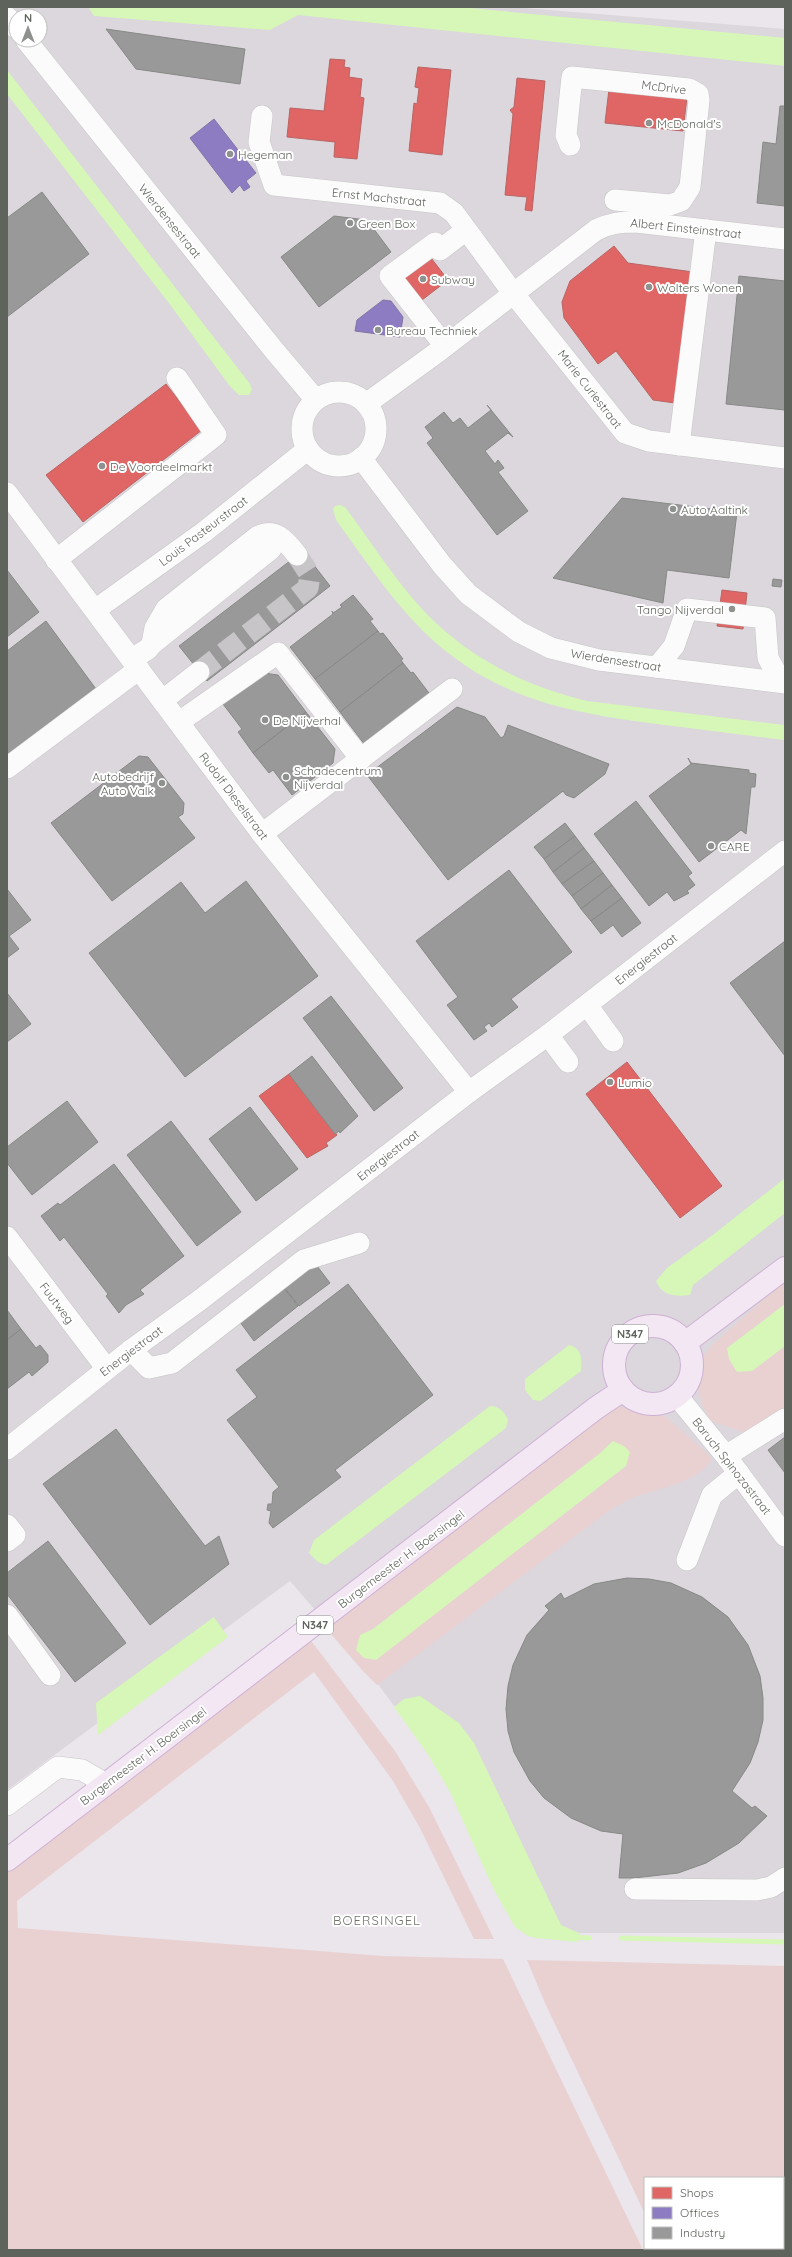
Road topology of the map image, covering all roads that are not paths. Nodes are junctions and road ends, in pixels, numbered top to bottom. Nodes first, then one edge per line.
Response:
1 (32, 48) edge
2 (262, 116) dead end
3 (695, 144) junction
4 (570, 145) dead end
5 (682, 198) junction
6 (617, 222) junction
7 (466, 230) junction
8 (706, 230) junction
9 (785, 238) edge
10 (513, 293) junction
11 (445, 346) junction
12 (177, 378) dead end
13 (316, 400) junction
14 (366, 404) junction
15 (679, 445) junction
16 (308, 449) junction
17 (361, 458) junction
18 (785, 458) edge
19 (7, 493) edge
20 (271, 549) dead end
21 (297, 555) tunnel mouth
22 (56, 560) junction
23 (95, 610) junction
24 (152, 644) junction
25 (135, 664) junction
26 (657, 667) junction
27 (199, 672) tunnel mouth
28 (783, 683) edge
29 (452, 689) dead end
30 (163, 700) junction
31 (179, 722) junction
32 (361, 759) junction
33 (7, 768) edge
34 (262, 834) junction
35 (778, 857) edge
36 (586, 1005) junction
37 (548, 1035) junction
38 (613, 1041) dead end
39 (568, 1062) dead end
40 (469, 1092) junction
41 (7, 1237) edge
42 (359, 1243) dead end
43 (785, 1268) edge
44 (685, 1343) junction
45 (131, 1350) junction
46 (107, 1369) junction
47 (623, 1390) junction
48 (677, 1396) junction
49 (785, 1419) edge
50 (7, 1449) edge
51 (726, 1456) junction
52 (738, 1473) junction
53 (7, 1525) edge
54 (785, 1536) edge
55 (7, 1541) edge
56 (687, 1560) dead end
57 (7, 1615) edge
58 (50, 1675) dead end
59 (106, 1784) junction
60 (7, 1805) edge
61 (7, 1860) edge
62 (785, 1878) edge
63 (635, 1889) dead end

1 - 13 street, Wierdensestraat
2 - 7 street, Ernst Machstraat
3 - 4 street, McDrive
3 - 5 street, McDrive
3 - 5 street
5 - 6 street
6 - 8 street, Albert Einsteinstraat
6 - 10 street, Albert Einsteinstraat
7 - 10 street, Ernst Machstraat
7 - 11 street
8 - 9 street, Albert Einsteinstraat
8 - 15 street
10 - 11 street, Albert Einsteinstraat
10 - 15 street, Marie Curiestraat
11 - 14 street, Albert Einsteinstraat
12 - 22 street
13 - 14 street
13 - 16 street
14 - 17 street
15 - 18 street, Marie Curiestraat
16 - 17 street
16 - 23 street, Louis Pasteurstraat
17 - 26 street, Wierdensestraat
19 - 22 street, Rudolf Dieselstraat
20 - 24 street
21 - 24 street
22 - 23 street, Rudolf Dieselstraat
23 - 25 street, Rudolf Dieselstraat
24 - 25 street
25 - 30 street, Rudolf Dieselstraat
25 - 33 street
26 - 28 street, Wierdensestraat
26 - 28 street
27 - 30 street
29 - 32 street
30 - 31 street, Rudolf Dieselstraat
31 - 32 street
31 - 34 street, Rudolf Dieselstraat
32 - 34 street
34 - 40 street, Rudolf Dieselstraat
35 - 36 street, Energiestraat
36 - 37 street, Energiestraat
36 - 38 street
37 - 39 street
37 - 40 street, Energiestraat
40 - 45 street, Energiestraat
41 - 46 street, Fuutweg
42 - 45 street
43 - 44 main road
44 - 47 main road, N347
44 - 48 main road
45 - 46 street, Energiestraat
46 - 50 street, Energiestraat
47 - 48 main road, N347
47 - 59 main road, Burgemeester H. Boersingel / N347
48 - 51 street, Baruch Spinozastraat
49 - 51 street
51 - 52 street, Baruch Spinozastraat
52 - 54 street, Baruch Spinozastraat
52 - 56 street
53 - 55 street
57 - 58 street
59 - 60 street
59 - 61 main road, Burgemeester H. Boersingel / N347
62 - 63 street

